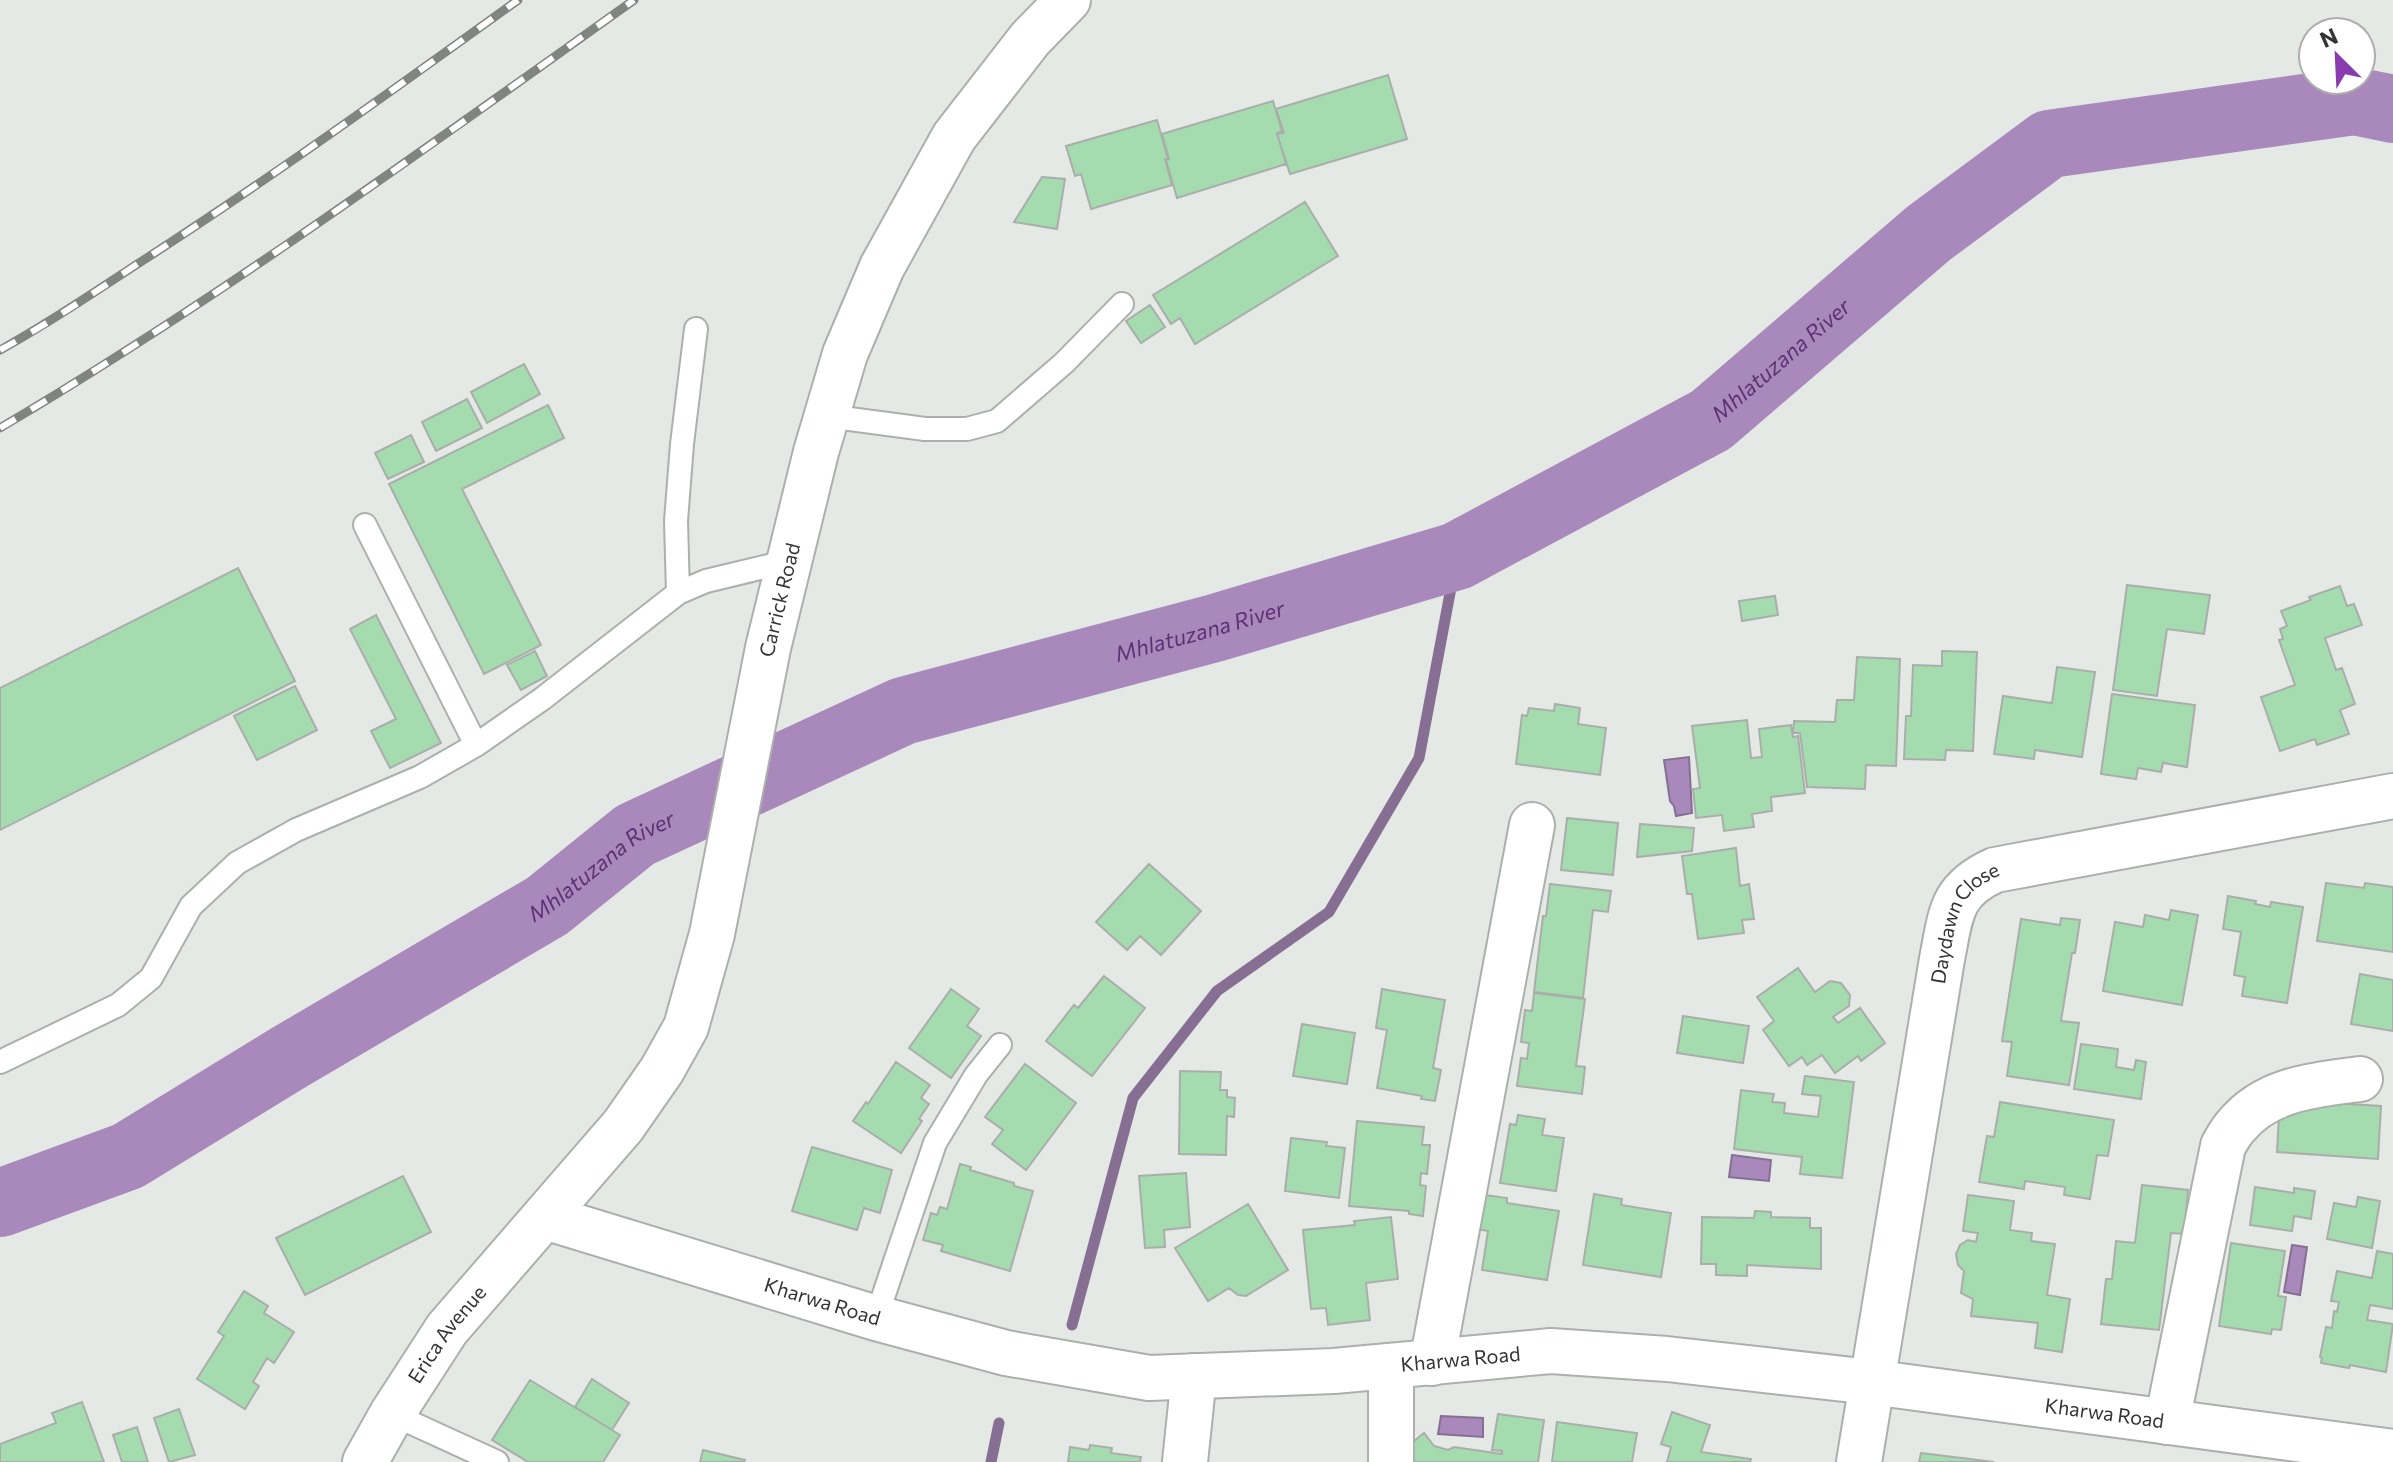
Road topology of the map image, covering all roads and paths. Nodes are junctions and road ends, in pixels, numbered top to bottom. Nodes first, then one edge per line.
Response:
1 (1068, 0) edge
2 (1122, 304) dead end
3 (696, 329) dead end
4 (827, 416) junction
5 (365, 525) dead end
6 (789, 561) junction
7 (678, 593) junction
8 (476, 745) junction
9 (2393, 796) edge
10 (1532, 825) dead end
11 (1000, 1045) dead end
12 (0, 1062) edge
13 (2360, 1079) dead end
14 (545, 1217) junction
15 (876, 1318) junction
16 (1411, 1364) junction
17 (1194, 1376) junction
18 (1871, 1382) junction
19 (392, 1414) junction
20 (2167, 1422) junction
21 (2393, 1452) edge
22 (365, 1462) edge
23 (497, 1462) edge
24 (1185, 1462) edge
25 (1391, 1462) edge
26 (1859, 1462) edge

1 - 4 street, Carrick Road
2 - 4 lane
3 - 7 lane
4 - 6 street, Carrick Road
5 - 8 lane
6 - 7 lane
6 - 14 street, Carrick Road
7 - 8 lane
8 - 12 lane
9 - 18 street, Daydawn Close
10 - 16 street
11 - 15 lane
13 - 20 street
14 - 15 street, Kharwa Road
14 - 19 street, Erica Avenue
15 - 17 street, Kharwa Road
16 - 17 street, Kharwa Road
16 - 18 street, Kharwa Road
16 - 25 street
17 - 24 street
18 - 20 street, Kharwa Road
18 - 26 street, Daydawn Close
19 - 22 street, Erica Avenue
19 - 23 lane
20 - 21 street, Kharwa Road

